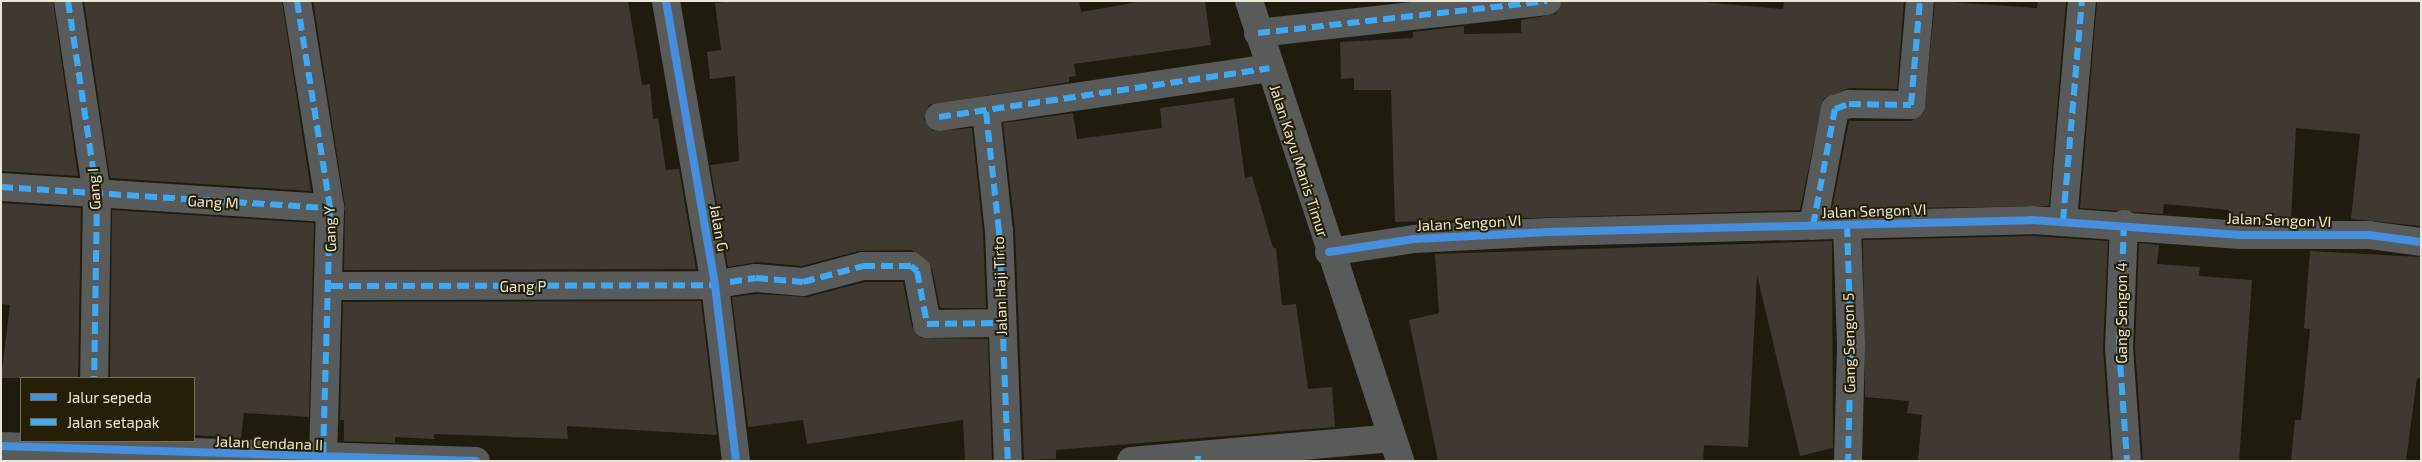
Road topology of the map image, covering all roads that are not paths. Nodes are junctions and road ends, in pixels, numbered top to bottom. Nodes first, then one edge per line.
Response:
1 (68, 1) edge
2 (297, 1) edge
3 (666, 1) edge
4 (1249, 1) edge
5 (1547, 1) edge
6 (1920, 1) edge
7 (2082, 1) edge
8 (1258, 33) junction
9 (1269, 68) junction
10 (986, 112) junction
11 (939, 117) dead end
12 (1, 187) edge
13 (96, 196) junction
14 (330, 208) junction
15 (2063, 221) junction
16 (2124, 224) junction
17 (1847, 225) junction
18 (1813, 226) junction
19 (2421, 242) edge
20 (1329, 252) junction
21 (723, 283) junction
22 (331, 286) junction
23 (1002, 323) junction
24 (94, 377) edge
25 (92, 445) edge
26 (1, 446) edge
27 (1396, 449) edge
28 (256, 459) edge
29 (323, 459) junction
30 (1198, 459) edge
31 (476, 461) edge
32 (736, 461) edge
33 (1008, 461) edge
34 (1131, 461) edge
35 (1848, 461) edge
36 (2127, 461) edge

1 - 13 street, Gang I
2 - 14 street, Gang Y
3 - 21 street, Jalan G
4 - 8 street, Jalan Kayu Manis Timur
5 - 8 street
6 - 18 street
7 - 15 street
8 - 9 street, Jalan Kayu Manis Timur
9 - 10 street
9 - 20 street, Jalan Kayu Manis Timur
10 - 11 street
10 - 23 street, Jalan Haji Tirto
12 - 13 street, Gang M
13 - 14 street, Gang M
13 - 24 street, Gang I
14 - 22 street, Gang Y
15 - 16 street, Jalan Sengon VI
15 - 17 street, Jalan Sengon VI
16 - 19 street, Jalan Sengon VI
16 - 36 street, Gang Sengon 4
17 - 18 street, Jalan Sengon VI
17 - 35 street, Gang Sengon 5
18 - 20 street, Jalan Sengon VI
20 - 27 street, Jalan Kayu Manis Timur
21 - 22 street, Gang P
21 - 23 street, Gang P
21 - 32 street, Jalan G
22 - 29 street, Gang Y
23 - 33 street, Jalan Haji Tirto
25 - 26 street, Jalan Cendana II
25 - 28 street, Jalan Cendana II
27 - 30 street
28 - 29 street, Jalan Cendana II
29 - 31 street, Jalan Cendana II
30 - 34 street

